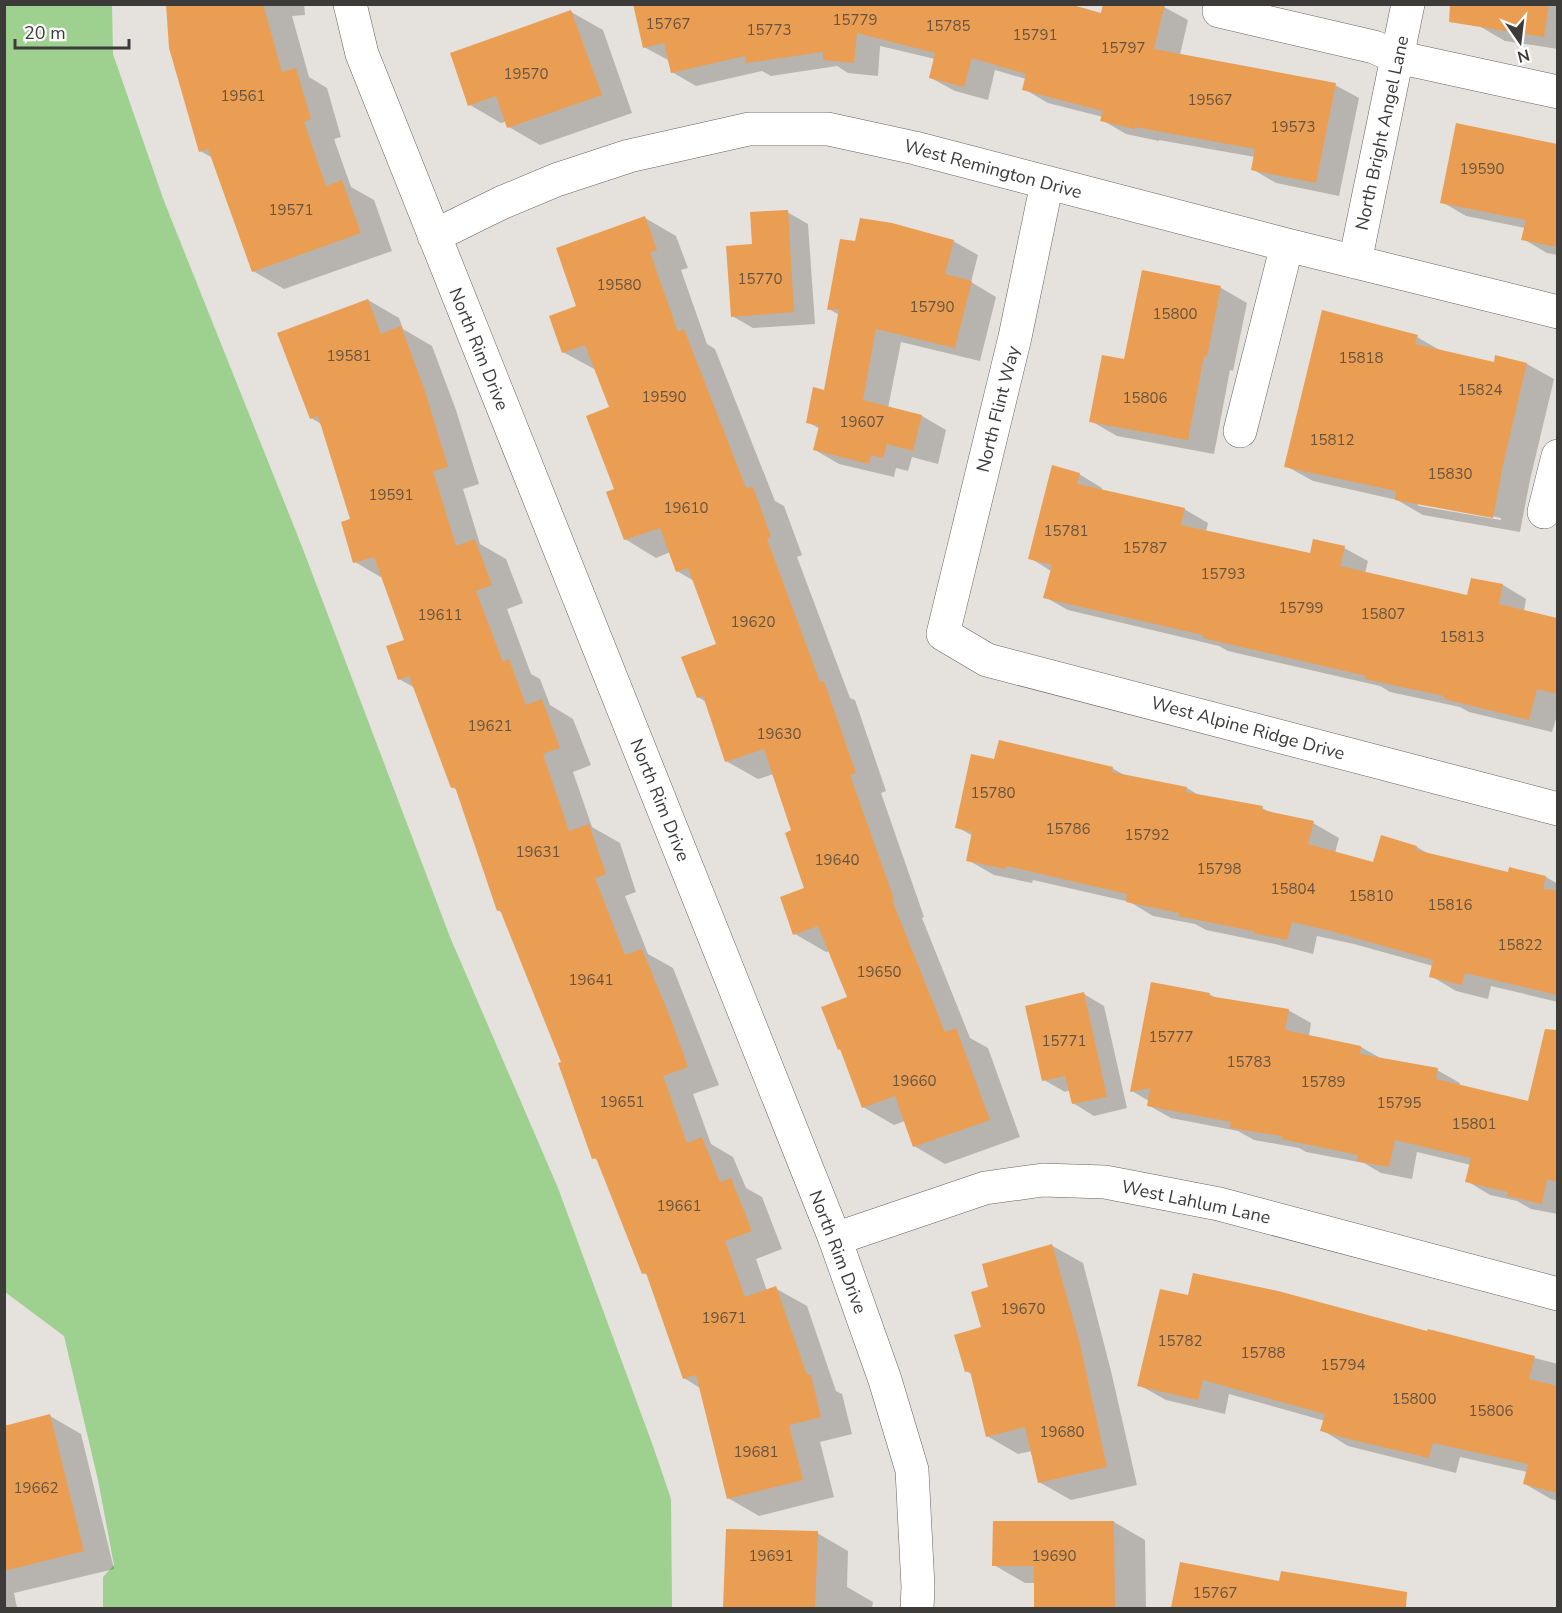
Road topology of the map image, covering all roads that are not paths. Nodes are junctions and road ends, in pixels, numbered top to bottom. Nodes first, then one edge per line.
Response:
1 (350, 4) edge
2 (1408, 4) edge
3 (1219, 10) dead end
4 (1397, 57) junction
5 (1557, 92) edge
6 (1047, 183) junction
7 (434, 236) junction
8 (1287, 245) junction
9 (1355, 262) junction
10 (1557, 312) edge
11 (1240, 431) dead end
12 (1557, 456) edge
13 (1544, 512) dead end
14 (944, 634) joint
15 (1557, 809) edge
16 (835, 1239) junction
17 (1557, 1294) edge
18 (917, 1608) edge

1 - 7 street, North Rim Drive
2 - 4 street, North Bright Angel Lane
3 - 4 street
4 - 5 street
4 - 9 street, North Bright Angel Lane
6 - 7 street, West Remington Drive
6 - 8 street, West Remington Drive
6 - 14 street, North Flint Way
7 - 16 street, North Rim Drive
8 - 9 street, West Remington Drive
8 - 11 street
9 - 10 street, West Remington Drive
12 - 13 street
14 - 15 street, West Alpine Ridge Drive
16 - 17 street, West Lahlum Lane
16 - 18 street, North Rim Drive

